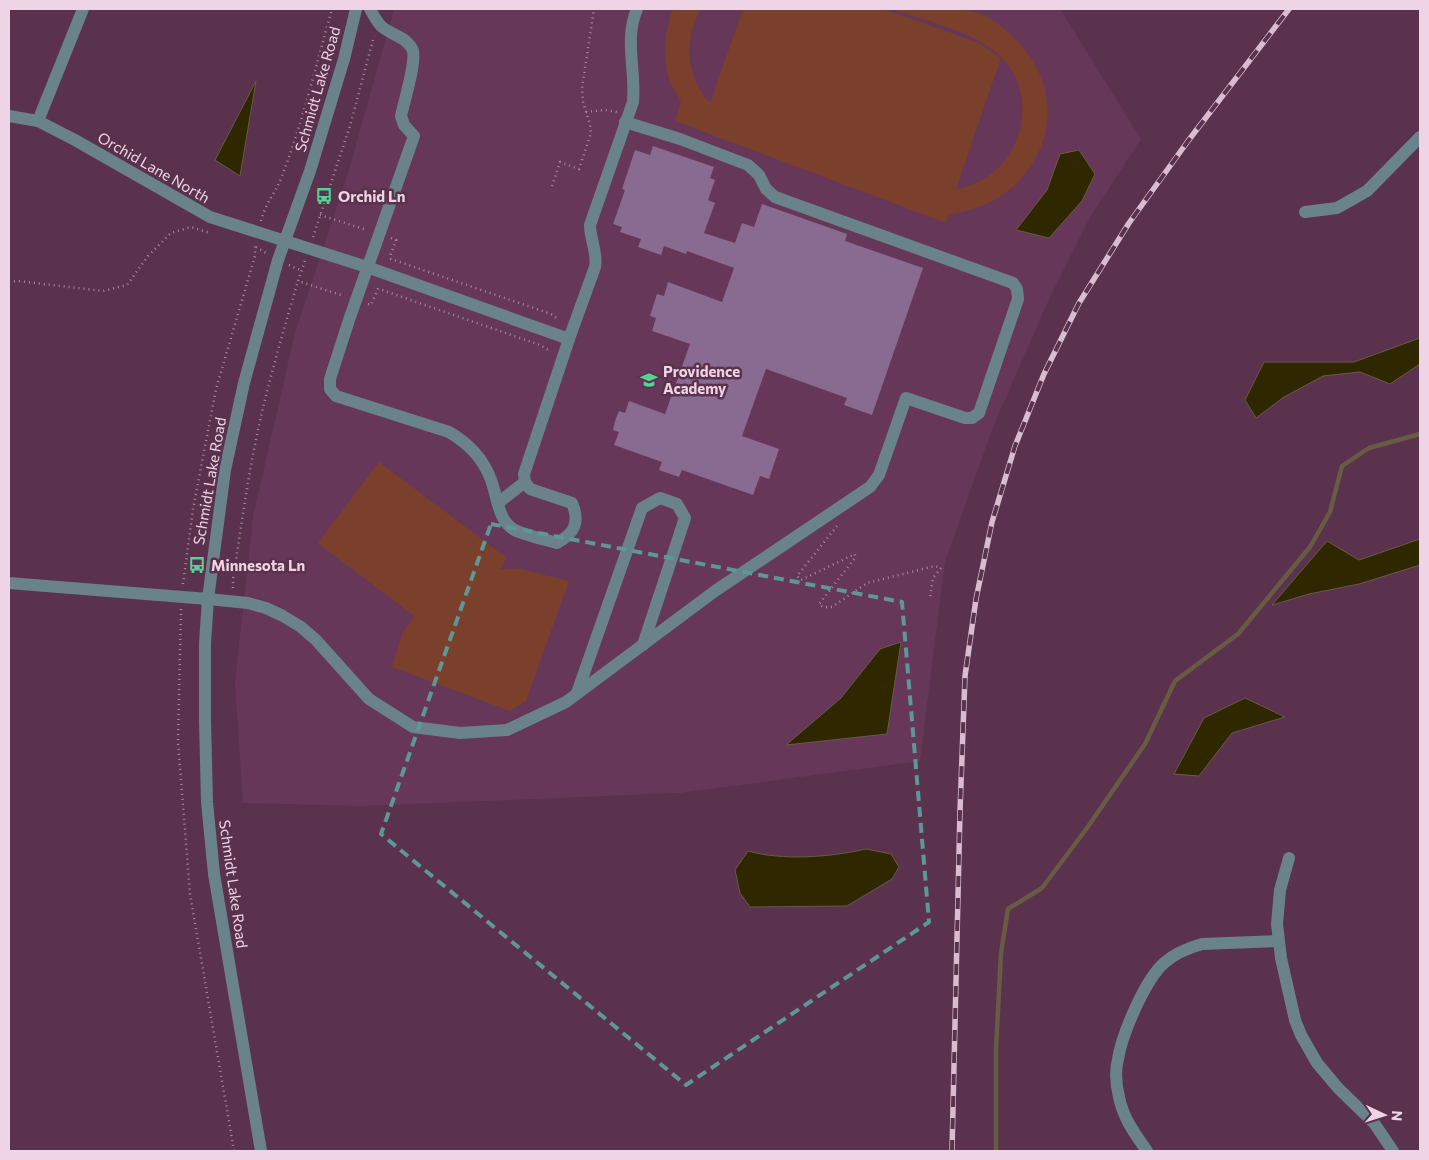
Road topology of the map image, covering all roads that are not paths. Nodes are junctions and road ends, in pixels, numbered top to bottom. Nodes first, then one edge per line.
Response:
1 (83, 9) edge
2 (356, 9) edge
3 (370, 9) edge
4 (637, 9) edge
5 (9, 116) edge
6 (627, 117) junction
7 (38, 121) junction
8 (1420, 137) edge
9 (1304, 212) dead end
10 (285, 241) junction
11 (367, 267) junction
12 (569, 339) junction
13 (525, 482) junction
14 (498, 503) junction
15 (9, 583) edge
16 (208, 599) junction
17 (643, 645) junction
18 (577, 694) junction
19 (1289, 858) dead end
20 (1278, 940) junction
21 (261, 1151) edge
22 (1147, 1151) edge
23 (1393, 1151) edge

1 - 7 street
2 - 10 street, Schmidt Lake Road
3 - 11 street
4 - 6 street
5 - 7 street, Orchid Lane North
6 - 12 street
6 - 17 street
7 - 10 street, Orchid Lane North
8 - 9 street
10 - 11 street, Orchid Lane North
10 - 16 street, Schmidt Lake Road
11 - 12 street, Orchid Lane North
11 - 14 street
12 - 13 street
13 - 14 street
13 - 14 street
15 - 16 street
16 - 18 street
16 - 21 street, Schmidt Lake Road
17 - 18 street
17 - 18 street
19 - 20 street
20 - 22 street
20 - 23 street

